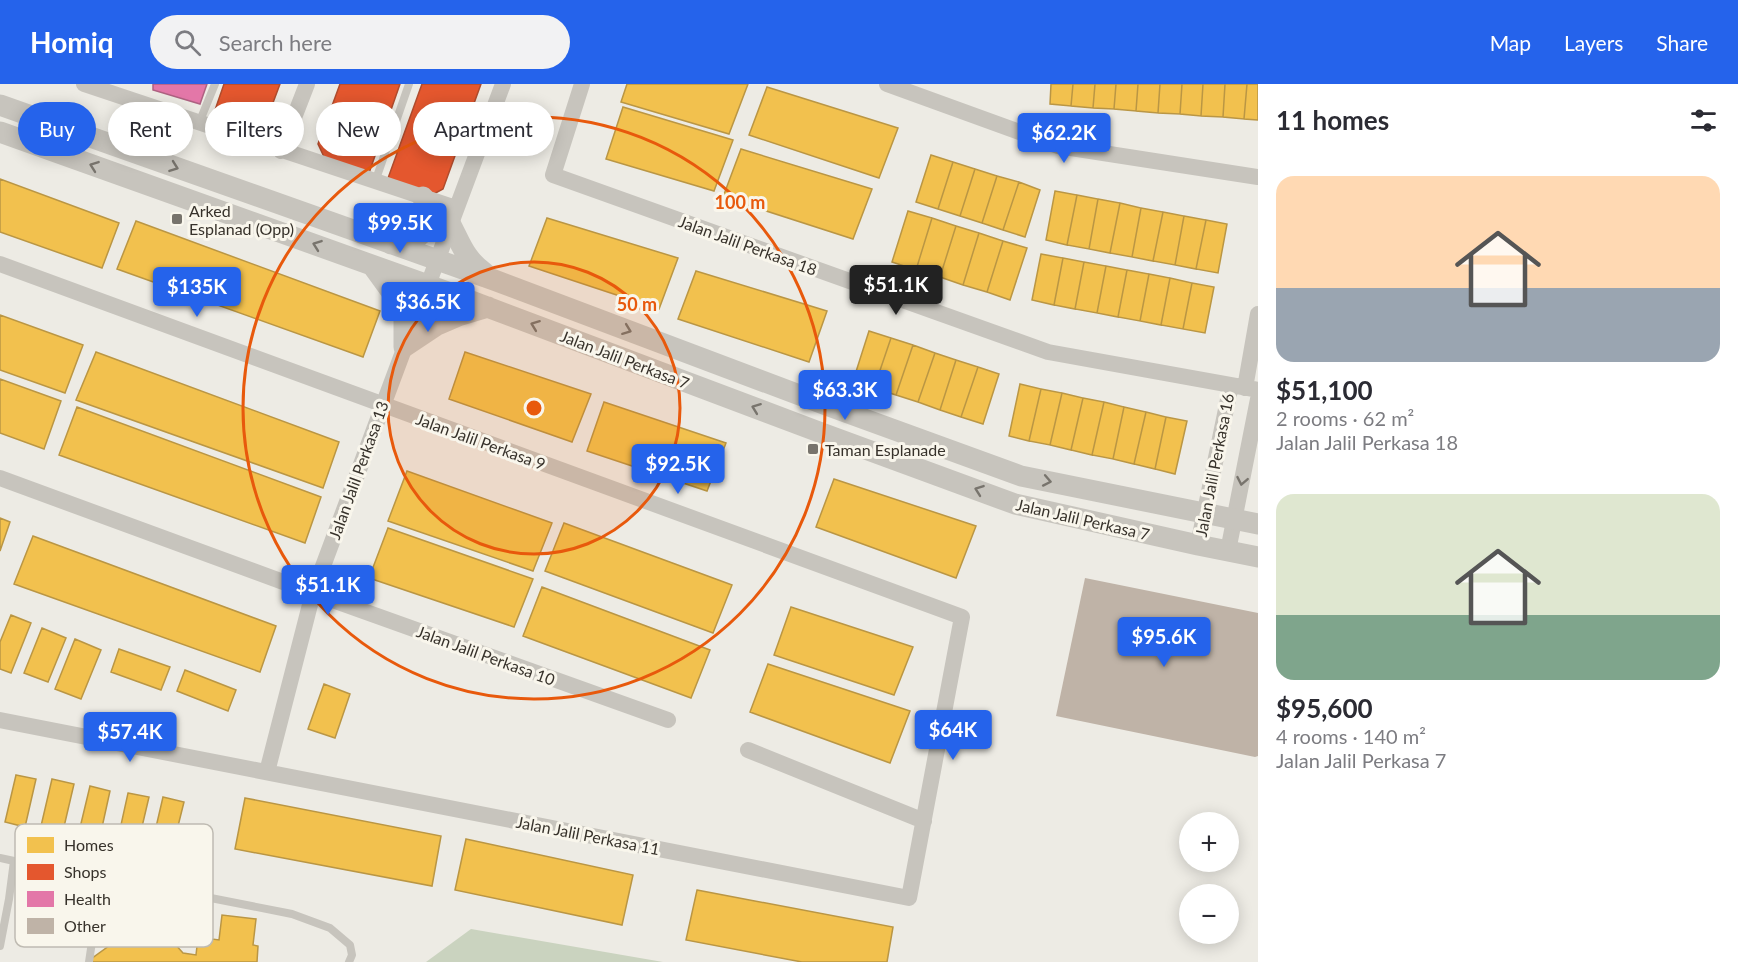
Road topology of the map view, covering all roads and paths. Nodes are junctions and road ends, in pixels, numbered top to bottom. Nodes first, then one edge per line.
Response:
1 (84, 84) edge
2 (215, 84) edge
3 (307, 84) edge
4 (409, 84) edge
5 (503, 84) edge
6 (582, 84) edge
7 (887, 84) edge
8 (118, 90) edge
9 (300, 102) edge
10 (0, 105) edge
11 (199, 123) junction
12 (205, 125) edge
13 (0, 132) edge
14 (296, 156) edge
15 (1258, 177) edge
16 (375, 182) junction
17 (423, 197) junction
18 (453, 215) junction
19 (391, 244) junction
20 (436, 260) junction
21 (0, 264) edge
22 (372, 265) junction
23 (494, 280) junction
24 (428, 285) junction
25 (488, 307) junction
26 (1258, 314) edge
27 (404, 347) junction
28 (1245, 388) edge
29 (1258, 399) edge
30 (383, 405) junction
31 (0, 478) edge
32 (1204, 513) junction
33 (1234, 520) junction
34 (1258, 524) edge
35 (1198, 545) junction
36 (1228, 551) junction
37 (1258, 557) edge
38 (313, 593) junction
39 (0, 720) edge
40 (668, 720) dead end
41 (748, 750) dead end
42 (267, 772) junction
43 (924, 821) junction
44 (0, 858) edge
45 (213, 898) edge
46 (0, 946) edge
47 (91, 947) edge
48 (89, 962) edge
49 (349, 962) edge

1 - 8 street
2 - 11 lane
3 - 9 street
4 - 16 lane
5 - 18 street, Jalan Jalil Perkasa 13
6 - 28 street, Jalan Jalil Perkasa 18
7 - 15 street
8 - 11 street
10 -> 19 street, Jalan Jalil Perkasa 7
11 - 12 street
22 -> 13 street, Jalan Jalil Perkasa 7
14 - 16 street
16 - 17 street
17 - 18 street
17 - 19 street
18 - 20 street, Jalan Jalil Perkasa 13
18 - 23 street
19 - 20 street, Jalan Jalil Perkasa 7
20 - 23 street, Jalan Jalil Perkasa 7
20 - 24 street, Jalan Jalil Perkasa 13
21 - 30 street, Jalan Jalil Perkasa 9
22 - 24 street, Jalan Jalil Perkasa 7
22 - 27 street
23 -> 32 street, Jalan Jalil Perkasa 7
24 - 25 street, Jalan Jalil Perkasa 7
24 - 27 street, Jalan Jalil Perkasa 13
25 - 27 street
35 -> 25 street, Jalan Jalil Perkasa 7
26 - 28 street, Jalan Jalil Perkasa 16
27 - 30 street, Jalan Jalil Perkasa 13
28 - 32 street, Jalan Jalil Perkasa 16
29 -> 33 street, Jalan Jalil Perkasa 16
30 - 38 street, Jalan Jalil Perkasa 13
30 - 43 street, Jalan Jalil Perkasa 9
31 - 38 street, Jalan Jalil Perkasa 10
32 - 33 street, Jalan Jalil Perkasa 7
32 - 35 street, Jalan Jalil Perkasa 16
33 - 34 street, Jalan Jalil Perkasa 7
33 - 36 street, Jalan Jalil Perkasa 16
35 - 36 street, Jalan Jalil Perkasa 7
36 - 37 street, Jalan Jalil Perkasa 7
38 - 40 street, Jalan Jalil Perkasa 10
38 - 42 street, Jalan Jalil Perkasa 13
39 - 42 street, Jalan Jalil Perkasa 11
41 - 43 street
42 - 43 street, Jalan Jalil Perkasa 11
44 - 46 lane
45 - 49 lane
47 - 48 lane

